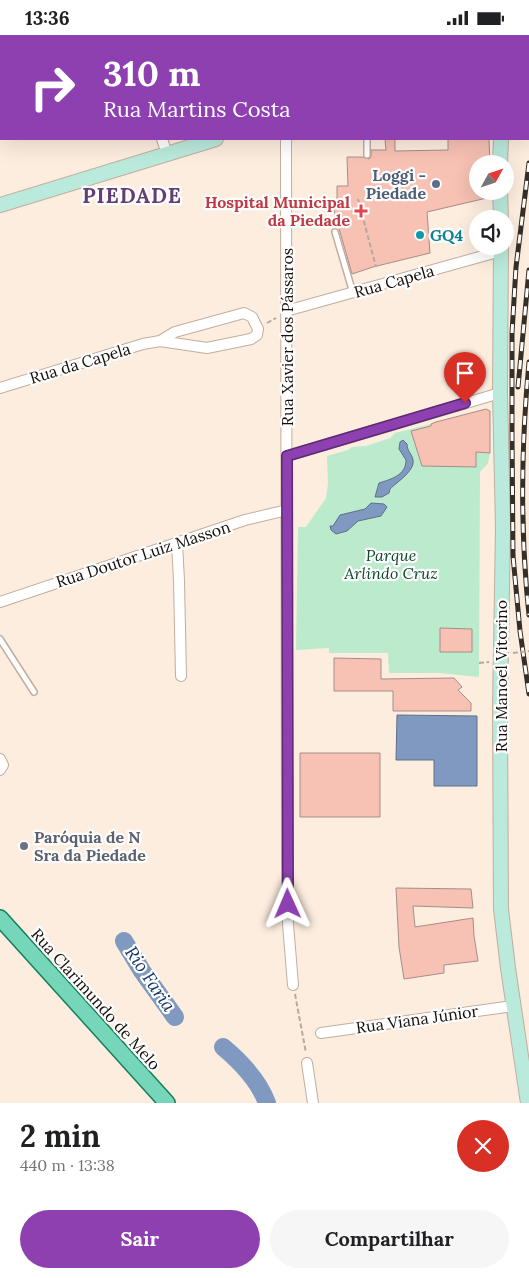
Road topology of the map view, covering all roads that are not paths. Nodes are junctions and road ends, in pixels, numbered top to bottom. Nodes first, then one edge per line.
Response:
1 (162, 140) edge
2 (213, 140) edge
3 (286, 140) edge
4 (367, 140) edge
5 (501, 140) edge
6 (167, 154) junction
7 (367, 155) dead end
8 (500, 155) edge
9 (0, 205) edge
10 (335, 232) dead end
11 (481, 255) edge
12 (501, 255) edge
13 (353, 293) junction
14 (286, 311) junction
15 (160, 341) junction
16 (0, 388) edge
17 (500, 393) junction
18 (287, 456) junction
19 (287, 509) junction
20 (177, 543) junction
21 (0, 602) edge
22 (0, 639) edge
23 (181, 676) dead end
24 (34, 692) dead end
25 (0, 759) edge
26 (0, 770) edge
27 (0, 918) edge
28 (293, 985) road end
29 (514, 1006) junction
30 (321, 1033) dead end
31 (308, 1067) road end
32 (167, 1103) edge
33 (313, 1103) edge
34 (528, 1103) edge

1 - 6 street
2 - 6 main road
3 - 14 street, Rua Xavier dos Pássaros
4 - 7 lane
5 - 8 main road
6 - 9 main road
10 - 13 lane
11 - 13 street, Rua Capela
12 - 17 main road, Rua Manoel Vitorino
13 - 14 street, Rua Capela
14 - 18 street, Rua Xavier dos Pássaros
15 - 15 street, Rua da Capela
15 - 16 street, Rua da Capela
17 - 18 street
17 - 29 main road, Rua Manoel Vitorino
18 - 19 street, Rua Xavier dos Pássaros
19 - 20 street, Rua Doutor Luiz Masson
19 - 28 street, Rua Xavier dos Pássaros
20 - 21 street, Rua Doutor Luiz Masson
20 - 23 street
22 - 24 lane
25 - 26 street
27 - 32 main road, Rua Clarimundo de Melo
29 - 30 street, Rua Viana Júnior
29 - 34 main road, Rua Manoel Vitorino
31 - 33 street

